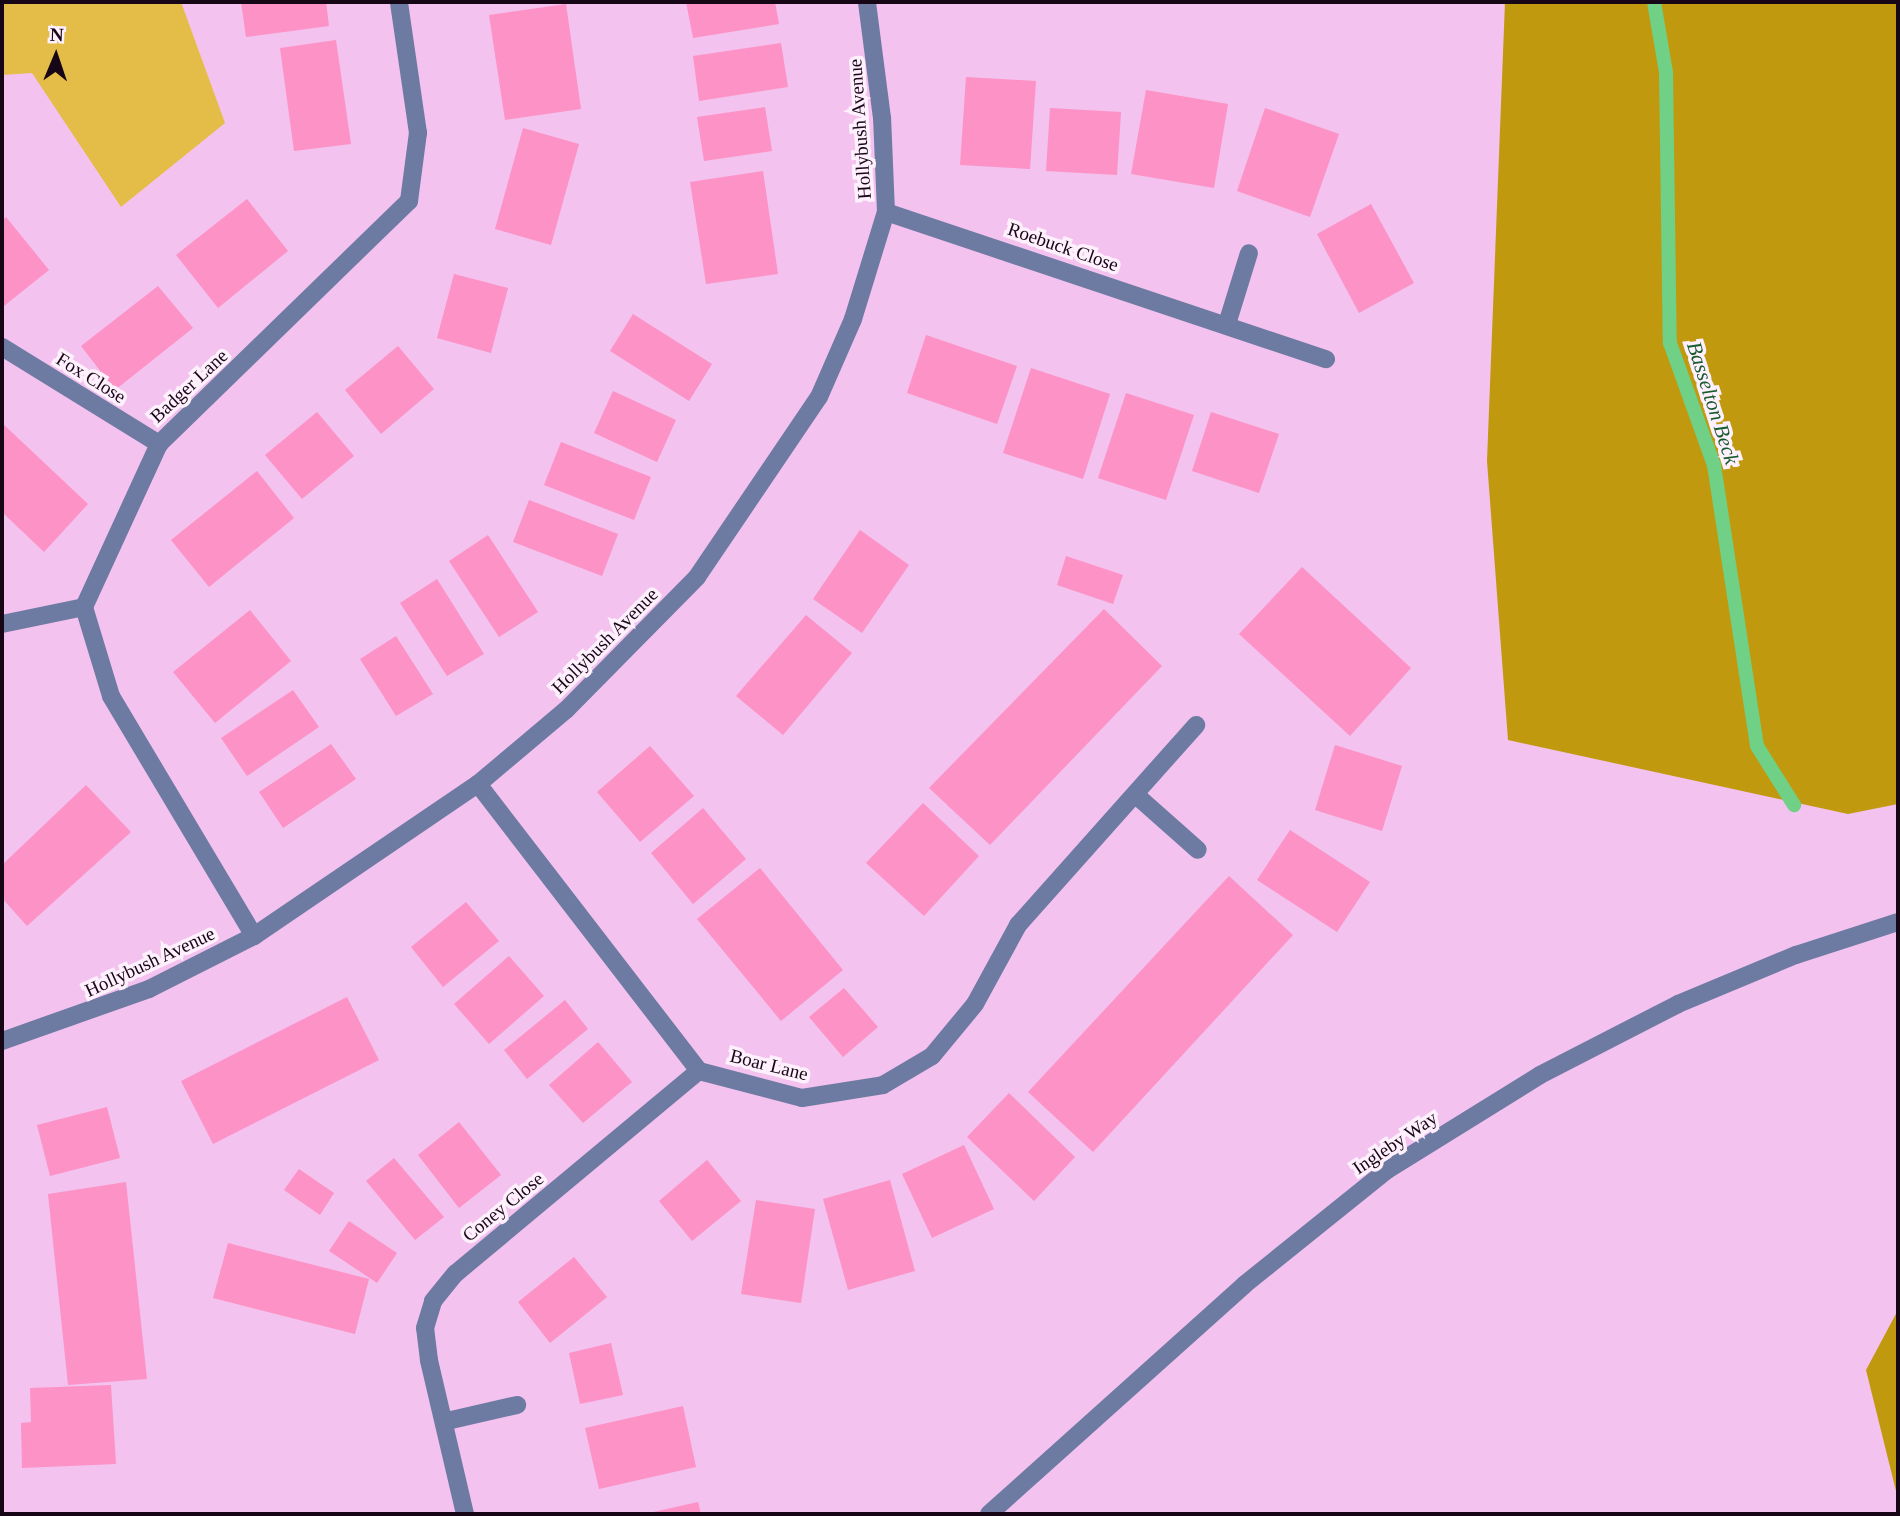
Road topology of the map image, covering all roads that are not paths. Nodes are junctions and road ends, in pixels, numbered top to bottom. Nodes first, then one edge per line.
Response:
1 (399, 2) edge
2 (867, 2) edge
3 (886, 212) junction
4 (1249, 253) dead end
5 (1227, 324) junction
6 (2, 347) edge
7 (1326, 359) dead end
8 (159, 444) junction
9 (83, 607) junction
10 (2, 624) edge
11 (1196, 725) dead end
12 (478, 784) junction
13 (1137, 796) junction
14 (1198, 850) dead end
15 (1898, 922) edge
16 (254, 936) junction
17 (2, 1041) edge
18 (699, 1071) junction
19 (517, 1405) dead end
20 (447, 1421) junction
21 (465, 1514) edge
22 (989, 1514) edge

1 - 8 street, Badger Lane
2 - 3 street, Hollybush Avenue
3 - 5 street, Roebuck Close
3 - 12 street, Hollybush Avenue
4 - 5 street
5 - 7 street, Roebuck Close
6 - 8 street, Fox Close
8 - 9 street, Badger Lane
9 - 10 street
9 - 16 street
11 - 13 street, Boar Lane
12 - 16 street, Hollybush Avenue
12 - 18 street
13 - 14 street
13 - 18 street, Boar Lane
15 - 22 street, Ingleby Way
16 - 17 street, Hollybush Avenue
18 - 20 street, Coney Close
19 - 20 street
20 - 21 street, Coney Close

